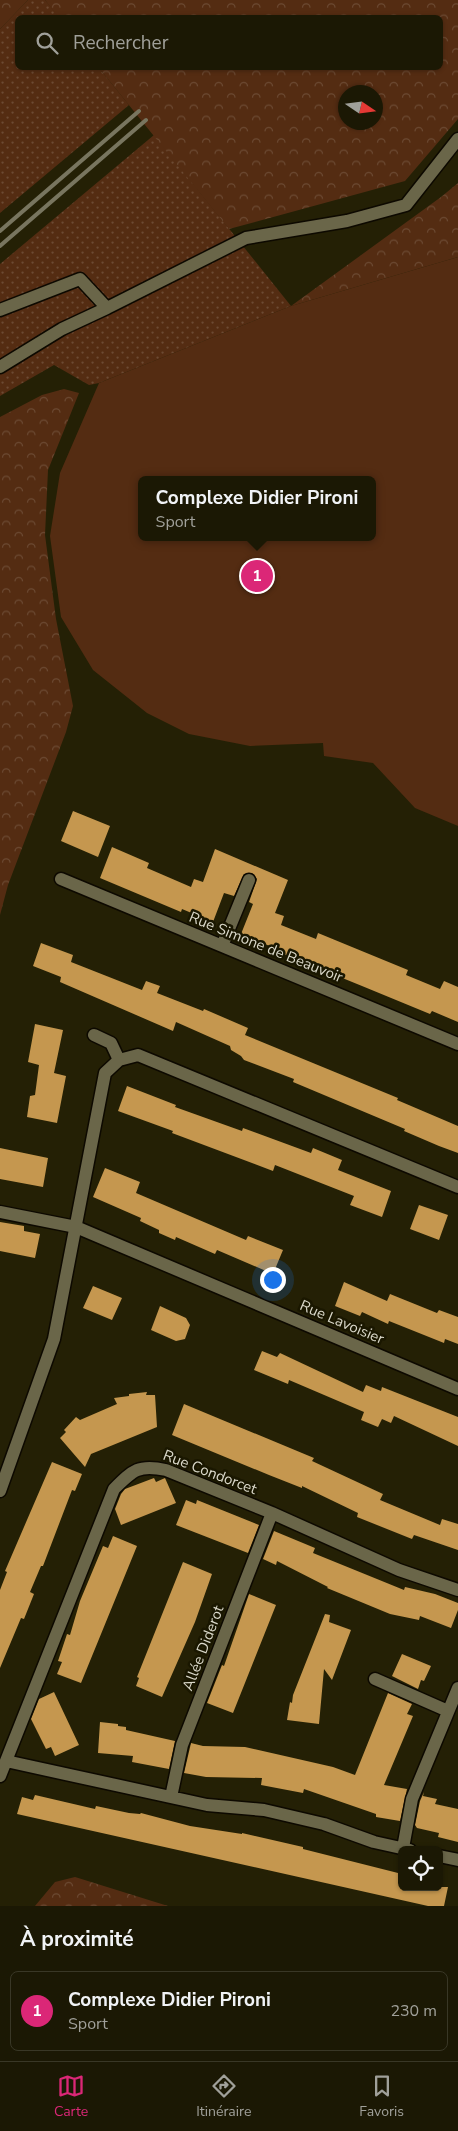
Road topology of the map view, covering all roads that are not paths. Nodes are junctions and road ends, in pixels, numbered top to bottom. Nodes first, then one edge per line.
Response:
1 (458, 139) edge
2 (107, 308) junction
3 (0, 310) edge
4 (0, 367) edge
5 (61, 879) dead end
6 (249, 880) dead end
7 (222, 946) junction
8 (94, 1035) dead end
9 (458, 1044) edge
10 (119, 1060) junction
11 (458, 1187) edge
12 (0, 1212) edge
13 (76, 1227) junction
14 (458, 1389) edge
15 (0, 1491) edge
16 (272, 1513) junction
17 (458, 1590) edge
18 (375, 1680) dead end
19 (458, 1688) edge
20 (448, 1712) junction
21 (6, 1761) junction
22 (0, 1776) edge
23 (171, 1797) junction
24 (407, 1846) edge
25 (398, 1847) edge
26 (443, 1857) edge
27 (458, 1860) edge

1 - 2 street
2 - 3 street
2 - 4 street
5 - 7 street, Rue Simone de Beauvoir
6 - 7 street
7 - 9 street, Rue Simone de Beauvoir
8 - 10 street
10 - 11 street
10 - 13 street
12 - 13 street, Rue Lavoisier
13 - 14 street, Rue Lavoisier
13 - 15 street
16 - 17 street, Rue Condorcet
16 - 21 street, Rue Condorcet
16 - 23 street, Allée Diderot
18 - 20 street
19 - 20 street
20 - 24 street
21 - 22 street, Rue Condorcet
21 - 23 street
23 - 25 street
26 - 27 street

